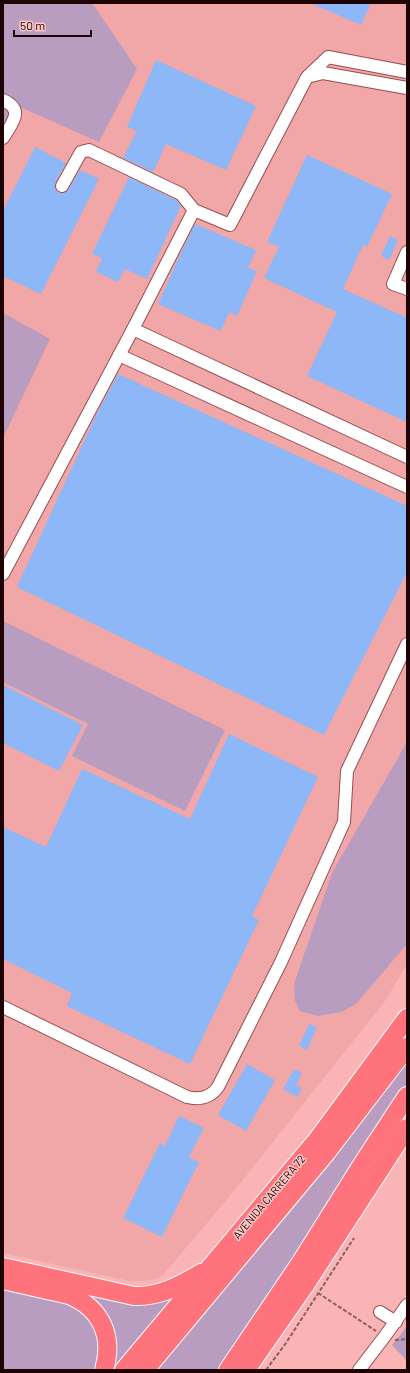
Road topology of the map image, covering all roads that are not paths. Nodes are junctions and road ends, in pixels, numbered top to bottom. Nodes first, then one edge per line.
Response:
1 (407, 72) edge
2 (307, 77) junction
3 (407, 88) edge
4 (3, 100) edge
5 (3, 138) edge
6 (62, 186) dead end
7 (194, 210) junction
8 (407, 252) edge
9 (407, 289) edge
10 (133, 329) junction
11 (119, 356) junction
12 (407, 457) edge
13 (407, 487) edge
14 (3, 574) edge
15 (407, 644) edge
16 (3, 1007) edge
17 (407, 1018) edge
18 (407, 1046) edge
19 (407, 1096) edge
20 (407, 1128) edge
21 (212, 1266) junction
22 (3, 1267) edge
23 (3, 1280) edge
24 (407, 1305) edge
25 (380, 1312) dead end
26 (396, 1322) junction
27 (104, 1370) edge
28 (124, 1370) edge
29 (145, 1370) edge
30 (228, 1370) edge
31 (246, 1370) edge
32 (359, 1370) edge

1 - 2 street
2 - 3 street
2 - 7 street
4 - 5 street
6 - 7 street
7 - 10 street
8 - 9 street
10 - 11 street
10 - 12 street
11 - 13 street
11 - 14 street
15 - 16 street
17 - 21 highway, AVENIDA CARRERA 72
18 - 29 highway, AVENIDA CARRERA 72
19 - 30 highway
20 - 31 highway
21 - 22 highway
21 - 28 highway, AVENIDA CARRERA 72
23 - 27 highway
24 - 26 street
25 - 26 street
26 - 32 street

